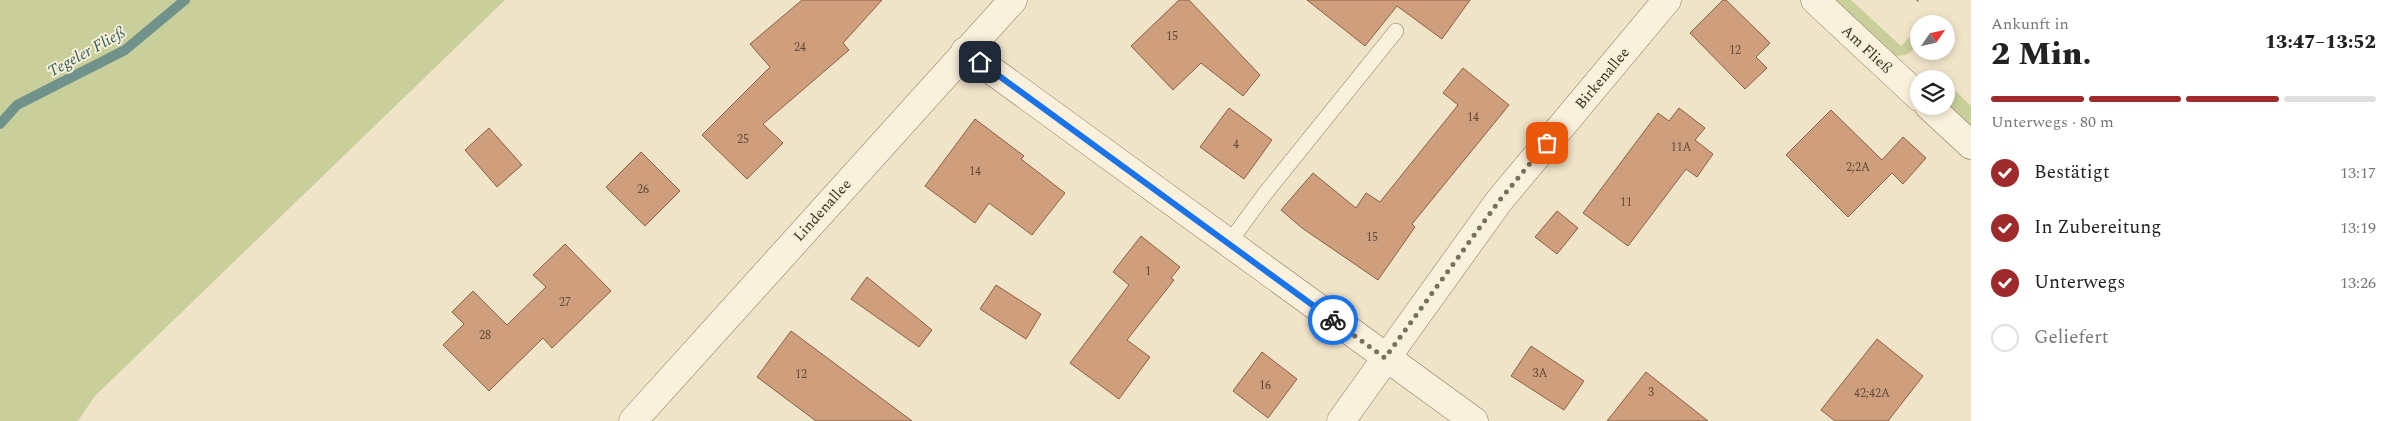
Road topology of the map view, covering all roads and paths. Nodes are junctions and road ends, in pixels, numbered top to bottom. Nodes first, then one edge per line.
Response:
1 (1013, 0) edge
2 (1667, 0) edge
3 (1815, 0) edge
4 (1396, 32) dead end
5 (965, 51) junction
6 (1910, 89) edge
7 (1939, 115) edge
8 (1971, 145) edge
9 (1228, 244) junction
10 (1385, 358) junction
11 (633, 421) edge
12 (1341, 421) edge
13 (1474, 421) edge

1 - 5 street, Lindenallee
2 - 10 street, Birkenallee
3 - 6 street, Am Fließ
4 - 9 lane
5 - 9 street
5 - 11 street, Lindenallee
7 - 8 street
9 - 10 street
10 - 12 street, Birkenallee
10 - 13 street

